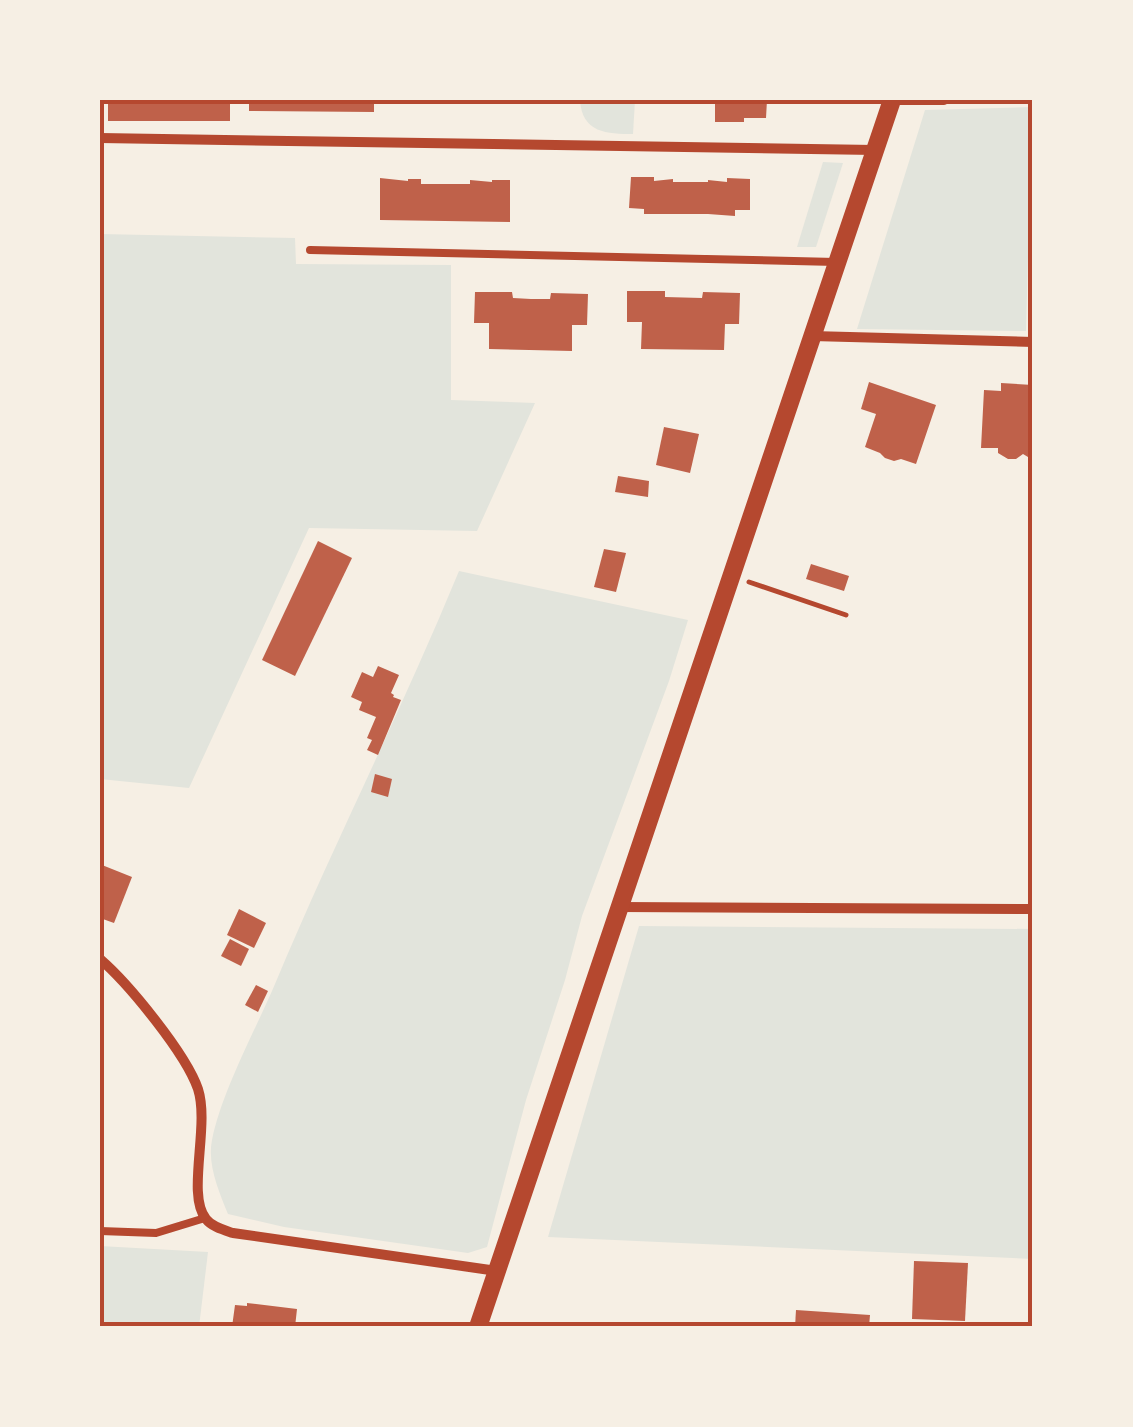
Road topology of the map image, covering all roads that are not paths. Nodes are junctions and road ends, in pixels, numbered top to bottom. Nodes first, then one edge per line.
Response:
1 (892, 100) edge
2 (944, 100) edge
3 (100, 138) edge
4 (875, 150) junction
5 (310, 250) dead end
6 (838, 262) junction
7 (812, 336) junction
8 (1033, 342) edge
9 (618, 907) junction
10 (1033, 908) edge
11 (100, 960) edge
12 (205, 1218) junction
13 (100, 1231) edge
14 (497, 1271) junction
15 (478, 1327) edge

1 - 2 street
1 - 4 street
3 - 4 street
4 - 6 street
5 - 6 lane
6 - 7 street
7 - 8 street
7 - 9 street
9 - 10 street
9 - 14 street
11 - 12 street
12 - 13 lane
12 - 14 street
14 - 15 street

